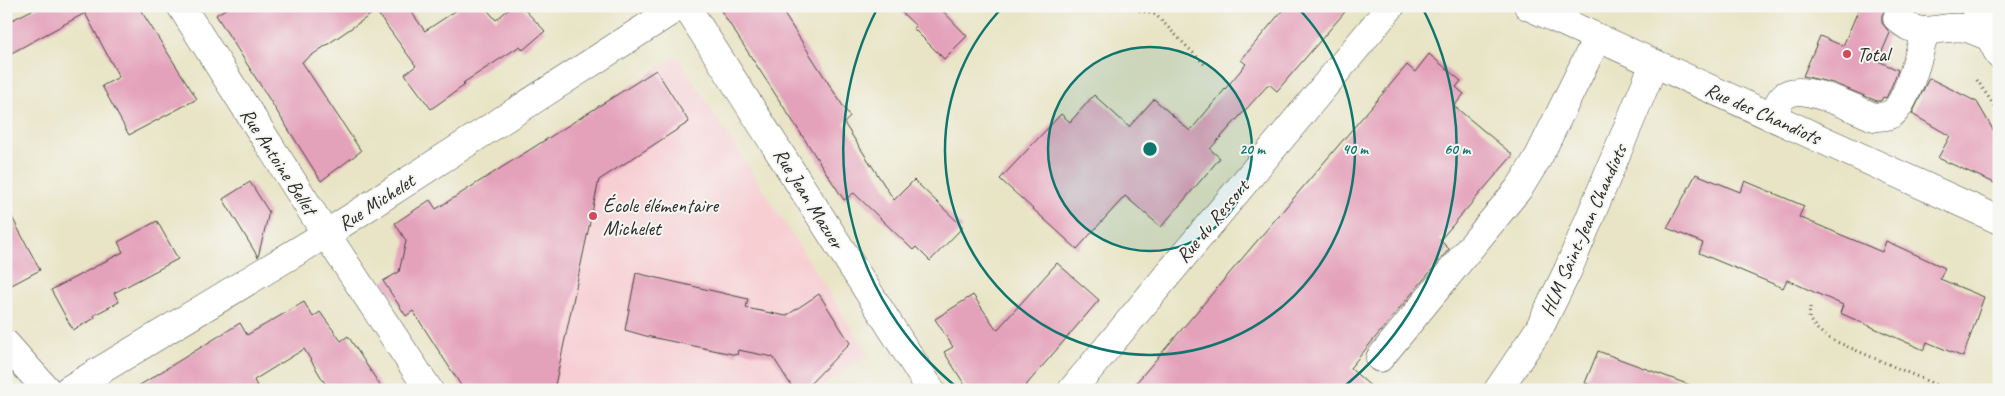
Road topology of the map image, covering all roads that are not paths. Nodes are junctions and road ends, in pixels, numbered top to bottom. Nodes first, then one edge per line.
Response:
1 (181, 6) edge
2 (679, 6) edge
3 (686, 6) edge
4 (1391, 6) edge
5 (1528, 6) edge
6 (1974, 6) edge
7 (1897, 18) dead end
8 (1925, 31) junction
9 (1597, 38) junction
10 (1993, 46) edge
11 (1654, 64) junction
12 (1771, 117) junction
13 (1999, 220) edge
14 (326, 234) junction
15 (6, 344) edge
16 (1380, 358) dead end
17 (1509, 386) edge
18 (47, 390) edge
19 (68, 390) edge
20 (428, 390) edge
21 (931, 390) edge
22 (1072, 390) edge

1 - 14 street, Rue Antoine Bellet
2 - 14 street, Rue Michelet
3 - 21 street, Rue Jean Mazuer
4 - 22 street, Rue du Ressort
5 - 9 street, Rue des Chandiots
6 - 10 street
7 - 8 street
8 - 10 street
8 - 12 street
9 - 11 street, Rue des Chandiots
9 - 16 street
11 - 12 street, Rue des Chandiots
11 - 17 street, HLM Saint-Jean Chandiots
12 - 13 street, Rue des Chandiots
14 - 19 street, Rue Michelet
14 - 20 street, Rue Antoine Bellet
15 - 18 street

